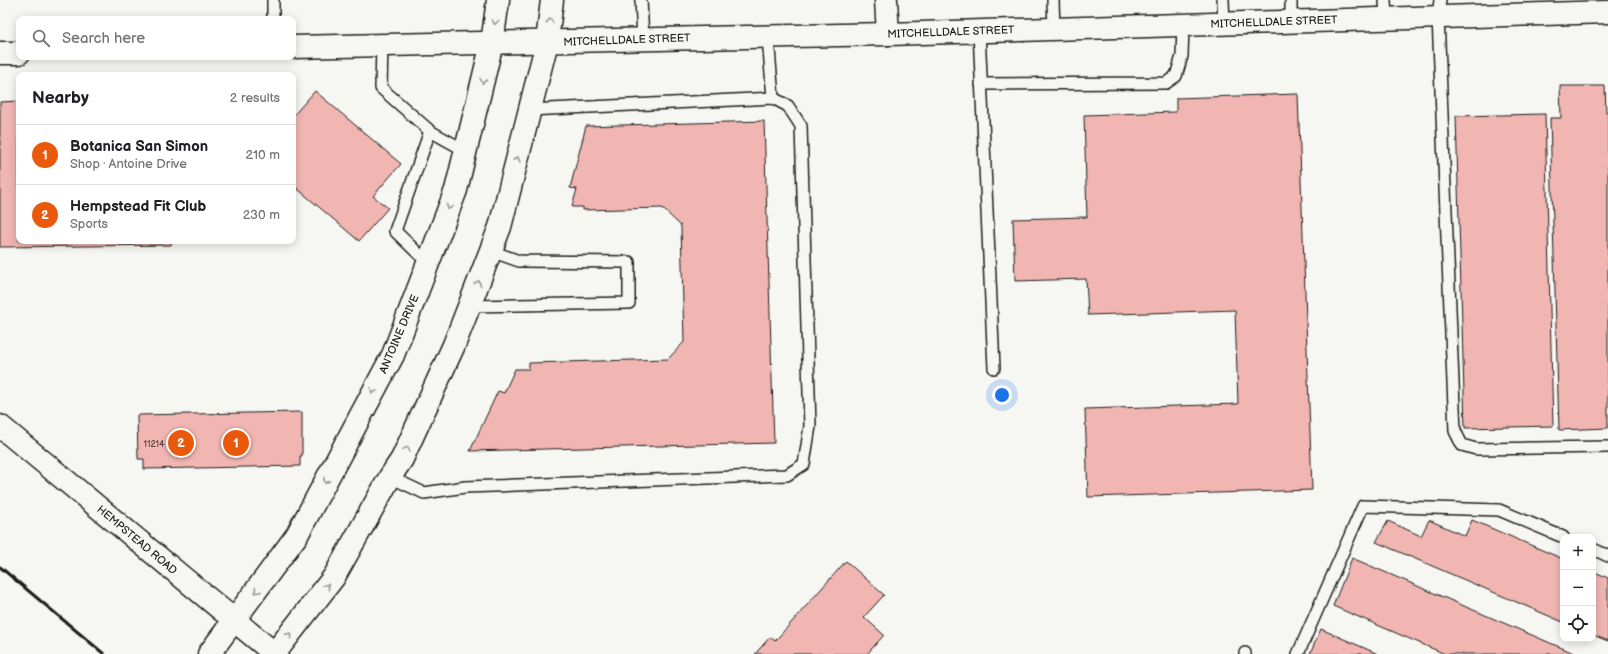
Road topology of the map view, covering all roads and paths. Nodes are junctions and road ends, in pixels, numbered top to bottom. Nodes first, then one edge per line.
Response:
1 (273, 0) edge
2 (498, 0) edge
3 (552, 0) edge
4 (641, 0) edge
5 (886, 0) edge
6 (1053, 0) edge
7 (1223, 0) edge
8 (1291, 0) edge
9 (1385, 9) edge
10 (1439, 9) edge
11 (1608, 12) edge
12 (273, 16) edge
13 (1291, 22) junction
14 (1224, 24) junction
15 (1183, 25) junction
16 (1054, 29) junction
17 (978, 31) junction
18 (888, 34) junction
19 (768, 36) junction
20 (643, 39) junction
21 (548, 42) junction
22 (492, 43) junction
23 (382, 45) junction
24 (296, 47) edge
25 (16, 53) edge
26 (0, 54) edge
27 (981, 84) junction
28 (773, 98) junction
29 (529, 110) junction
30 (430, 131) junction
31 (466, 151) junction
32 (491, 250) junction
33 (428, 263) junction
34 (470, 306) junction
35 (994, 368) dead end
36 (0, 426) edge
37 (1608, 447) edge
38 (390, 477) junction
39 (1560, 536) edge
40 (1596, 551) edge
41 (1608, 556) edge
42 (234, 622) junction
43 (209, 654) edge
44 (274, 654) edge
45 (1298, 654) edge

1 - 12 lane
2 -> 22 main road, ANTOINE DRIVE
21 -> 3 main road
4 - 20 lane
5 - 18 main road
6 - 16 lane
7 - 14 lane
8 - 13 lane
9 - 10 main road, MITCHELLDALE STREET
9 - 13 main road, MITCHELLDALE STREET
10 - 11 main road, MITCHELLDALE STREET
10 - 37 lane
13 - 14 main road, MITCHELLDALE STREET
14 - 15 main road, MITCHELLDALE STREET
15 - 16 main road, MITCHELLDALE STREET
15 - 27 lane
16 - 17 main road, MITCHELLDALE STREET
17 - 18 main road, MITCHELLDALE STREET
17 - 27 lane
18 - 19 main road, MITCHELLDALE STREET
19 - 20 main road, MITCHELLDALE STREET
19 - 28 lane
20 - 21 main road, MITCHELLDALE STREET
21 - 22 main road, MITCHELLDALE STREET
21 - 29 main road
22 - 23 main road, MITCHELLDALE STREET
22 -> 31 main road, ANTOINE DRIVE
23 - 24 main road, MITCHELLDALE STREET
23 - 30 lane
25 - 26 main road
27 - 35 lane
28 - 29 lane
28 - 38 lane
32 -> 29 main road
30 - 31 lane
30 - 33 lane
31 -> 33 main road, ANTOINE DRIVE
34 -> 32 main road
32 - 34 lane
33 -> 42 main road, ANTOINE DRIVE
38 -> 34 main road
36 - 42 main road, HEMPSTEAD ROAD
44 -> 38 main road
39 - 45 lane
40 - 41 lane
42 - 43 main road, ANTOINE DRIVE
42 - 44 main road, HEMPSTEAD ROAD

